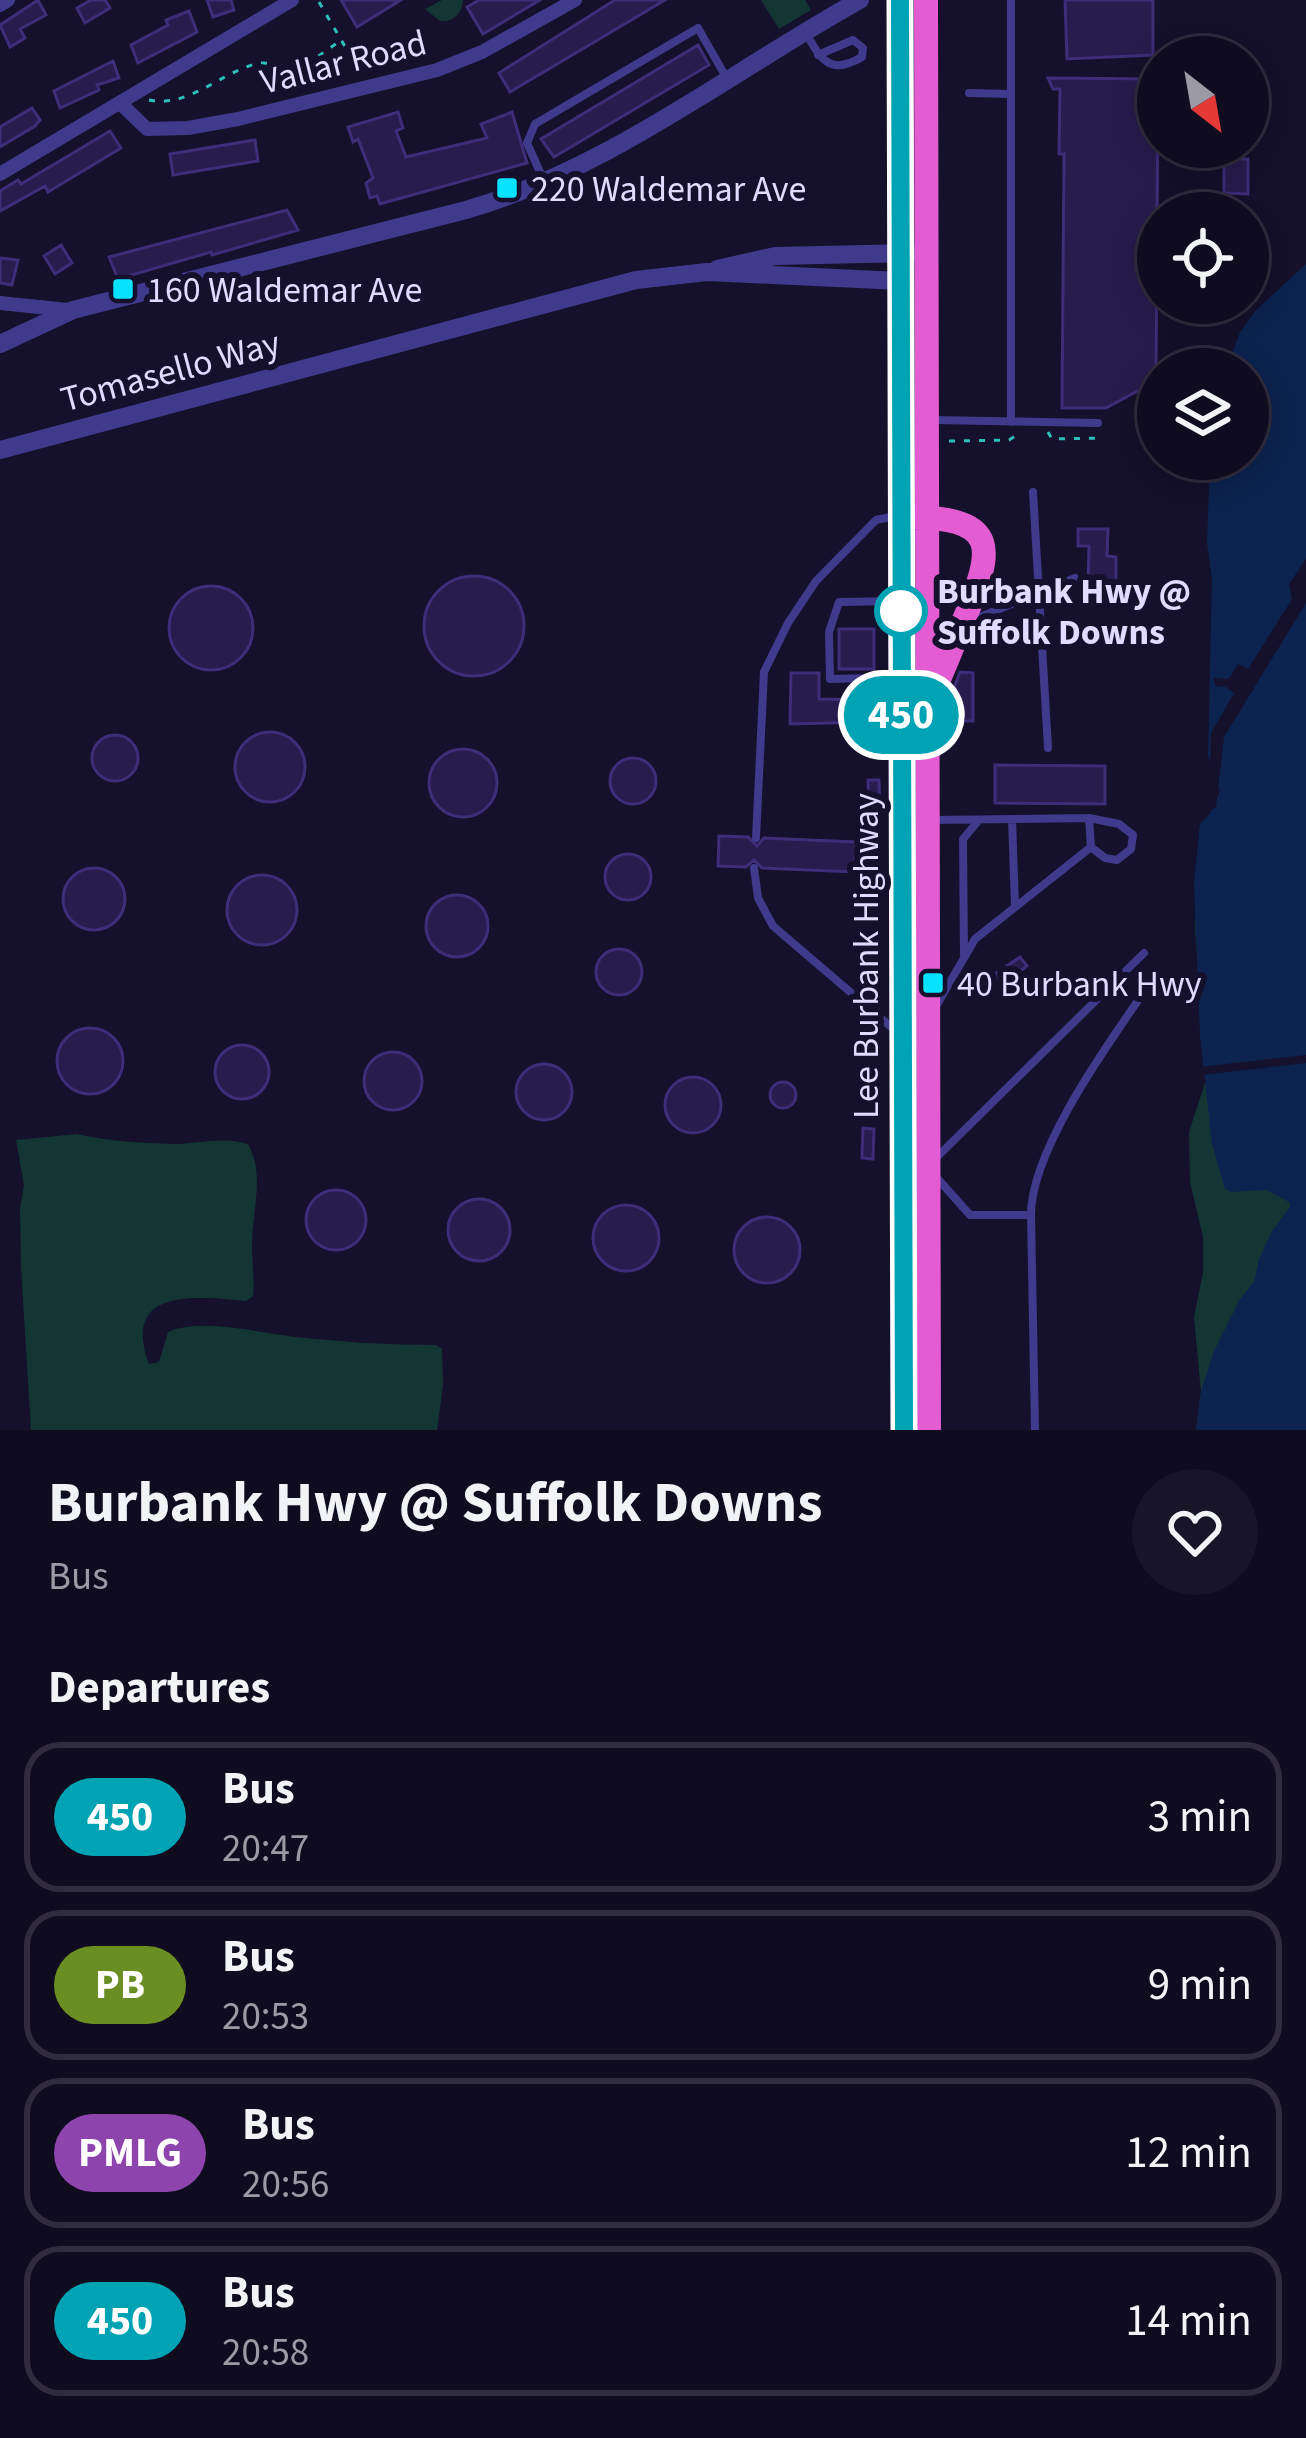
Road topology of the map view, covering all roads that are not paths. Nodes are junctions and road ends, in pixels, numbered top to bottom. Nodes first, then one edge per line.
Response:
1 (8, 0) edge
2 (292, 0) edge
3 (575, 0) edge
4 (860, 0) edge
5 (900, 0) edge
6 (926, 0) edge
7 (1011, 0) edge
8 (0, 5) edge
9 (805, 32) junction
10 (818, 55) junction
11 (727, 78) junction
12 (970, 93) dead end
13 (1010, 94) junction
14 (121, 104) junction
15 (0, 174) edge
16 (544, 183) junction
17 (900, 253) junction
18 (926, 254) junction
19 (707, 272) junction
20 (900, 281) junction
21 (0, 304) edge
22 (73, 310) junction
23 (0, 344) edge
24 (1011, 422) junction
25 (1098, 423) dead end
26 (934, 430) junction
27 (0, 450) edge
28 (1034, 492) dead end
29 (914, 517) junction
30 (1076, 578) dead end
31 (1039, 593) junction
32 (902, 601) junction
33 (961, 625) junction
34 (914, 709) junction
35 (1048, 748) dead end
36 (1088, 818) junction
37 (980, 819) junction
38 (1012, 819) junction
39 (926, 820) junction
40 (756, 838) dead end
41 (1091, 847) junction
42 (754, 868) dead end
43 (1015, 908) junction
44 (1144, 953) dead end
45 (964, 958) junction
46 (1137, 1002) dead end
47 (927, 1022) junction
48 (902, 1036) junction
49 (927, 1166) junction
50 (1031, 1215) junction
51 (904, 1430) edge
52 (929, 1430) edge
53 (1036, 1430) edge

1 - 8 street
2 - 14 street
3 - 14 street, Vallar Road
4 - 9 street
5 - 17 highway, Lee Burbank Highway
6 - 18 highway, Lee Burbank Highway
7 - 13 lane
9 - 10 lane
9 - 11 street
10 - 10 lane
11 - 16 street
11 - 16 lane
12 - 13 lane
13 - 24 lane
14 - 15 street
16 - 22 street
17 - 18 street, Tomasello Way
17 - 19 street, Tomasello Way
17 - 20 highway, Lee Burbank Highway
18 - 26 highway, Lee Burbank Highway
19 - 20 street, Tomasello Way
19 - 27 street, Tomasello Way
20 - 29 highway, Lee Burbank Highway
21 - 22 street
22 - 23 street
24 - 25 lane
24 - 26 lane
26 - 29 highway, Lee Burbank Highway
28 - 31 lane
29 - 32 highway, Lee Burbank Highway
29 - 33 highway
29 - 34 highway, Lee Burbank Highway
29 - 40 lane
30 - 31 lane
31 - 33 lane
31 - 35 lane
32 - 34 highway, Lee Burbank Highway
32 - 34 lane
33 - 34 highway
34 - 39 highway, Lee Burbank Highway
34 - 48 highway, Lee Burbank Highway
36 - 38 lane
36 - 41 lane
36 - 41 lane
37 - 38 lane
37 - 39 lane
37 - 45 lane
38 - 43 lane
39 - 47 highway, Lee Burbank Highway
41 - 43 lane
42 - 48 lane
43 - 45 lane
44 - 49 lane
45 - 47 lane
46 - 50 lane
47 - 49 highway, Lee Burbank Highway
48 - 51 highway, Lee Burbank Highway
49 - 50 lane
49 - 52 highway, Lee Burbank Highway
50 - 53 lane

